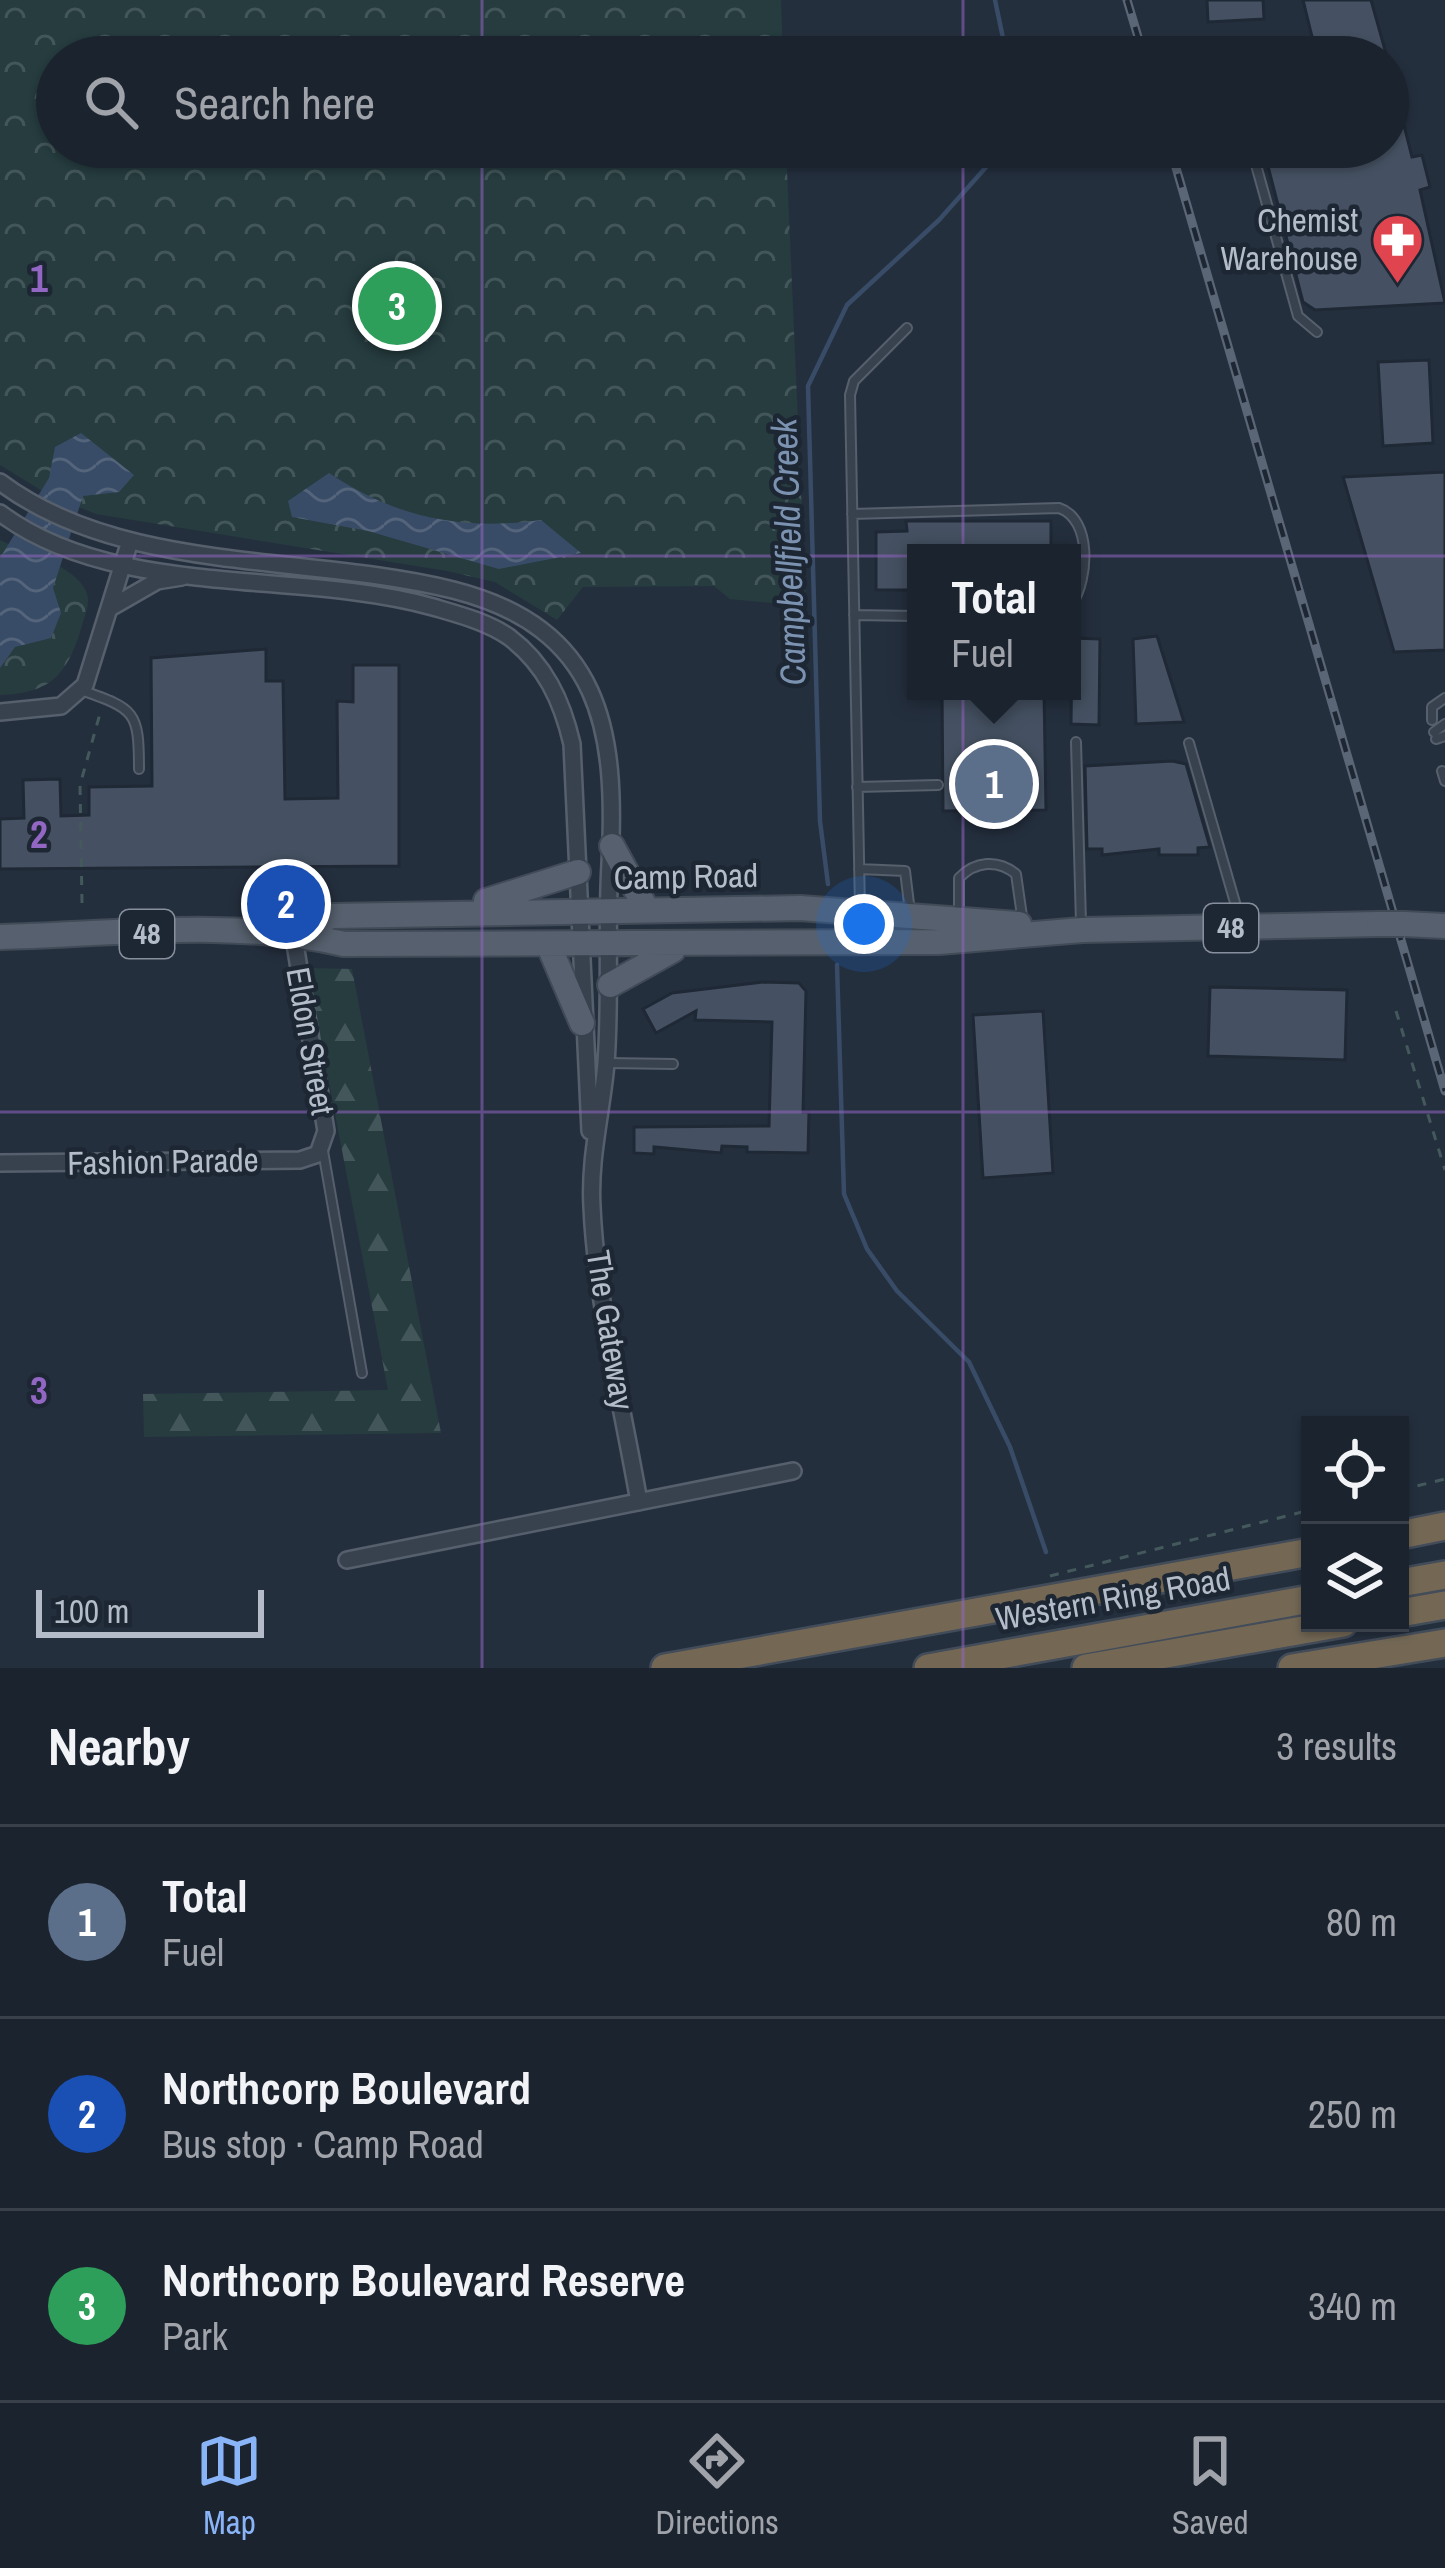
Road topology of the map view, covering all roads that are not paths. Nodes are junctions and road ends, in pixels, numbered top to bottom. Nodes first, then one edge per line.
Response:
1 (1257, 168) edge
2 (907, 328) dead end
3 (1316, 332) dead end
4 (0, 482) edge
5 (852, 514) junction
6 (2, 515) edge
7 (130, 541) junction
8 (123, 565) junction
9 (335, 571) junction
10 (203, 574) junction
11 (1081, 579) edge
12 (332, 589) junction
13 (110, 608) junction
14 (854, 615) junction
15 (907, 616) edge
16 (80, 690) junction
17 (1445, 698) edge
18 (0, 712) edge
19 (1432, 720) dead end
20 (1445, 724) edge
21 (1438, 735) edge
22 (1076, 742) dead end
23 (1190, 742) dead end
24 (139, 769) dead end
25 (938, 785) dead end
26 (857, 787) junction
27 (612, 846) junction
28 (859, 869) junction
29 (578, 872) junction
30 (610, 910) junction
31 (647, 910) junction
32 (579, 911) junction
33 (860, 911) junction
34 (430, 912) junction
35 (910, 914) junction
36 (959, 918) junction
37 (1023, 924) junction
38 (1445, 926) edge
39 (1242, 928) junction
40 (1082, 930) junction
41 (293, 932) junction
42 (0, 937) edge
43 (549, 946) junction
44 (581, 946) junction
45 (610, 946) junction
46 (680, 946) junction
47 (610, 985) junction
48 (582, 1023) junction
49 (606, 1063) junction
50 (673, 1064) dead end
51 (322, 1149) junction
52 (593, 1158) junction
53 (0, 1163) edge
54 (362, 1373) dead end
55 (793, 1471) dead end
56 (639, 1502) junction
57 (1445, 1526) edge
58 (1409, 1533) edge
59 (1301, 1554) edge
60 (347, 1560) dead end
61 (1445, 1575) edge
62 (1409, 1581) edge
63 (1301, 1601) edge
64 (1445, 1605) edge
65 (1409, 1611) edge
66 (1301, 1630) edge
67 (1445, 1643) edge
68 (665, 1668) edge
69 (928, 1668) edge
70 (1085, 1668) edge
71 (1292, 1668) edge

1 - 3 lane
2 - 5 lane
4 - 7 street, The Gateway
5 - 11 lane
5 - 14 lane
6 - 8 street, The Gateway
7 - 8 street
7 - 9 street, The Gateway
8 - 10 street, The Gateway
8 - 13 street
9 - 12 lane
9 - 27 street, The Gateway
10 - 12 street, The Gateway
10 - 13 street
12 - 29 street, The Gateway
13 - 16 street
14 - 15 lane
14 - 26 lane
16 - 18 street
16 - 24 lane
17 - 19 lane
20 - 21 lane
22 - 40 lane
23 - 39 lane
25 - 26 lane
26 - 28 lane
27 - 30 street, The Gateway
27 - 31 main road
28 - 33 lane
28 - 35 lane
29 - 32 street, The Gateway
29 - 34 main road
30 - 31 main road, Camp Road / 48
30 - 32 main road, Camp Road / 48
30 - 45 street, The Gateway
31 - 33 main road, Camp Road / 48
32 - 34 main road, Camp Road / 48
32 - 44 street, The Gateway
33 - 35 main road, Camp Road / 48
34 - 41 main road, Camp Road / 48
35 - 36 main road, Camp Road / 48
36 - 37 main road, Camp Road / 48
36 - 37 lane
37 - 40 main road, Camp Road / 48
38 - 39 main road, Camp Road / 48
39 - 40 main road, Camp Road / 48
40 - 46 main road, Camp Road / 48
41 - 42 main road, Camp Road / 48
41 - 43 main road, Camp Road / 48
41 - 51 street, Eldon Street
43 - 44 main road, Camp Road / 48
43 - 48 main road
44 - 45 main road, Camp Road / 48
44 - 48 street, The Gateway
45 - 46 main road, Camp Road / 48
45 - 47 street, The Gateway
46 - 47 main road
47 - 49 street, The Gateway
48 - 52 street, The Gateway
49 - 50 lane
49 - 52 street, The Gateway
51 - 53 street, Fashion Parade
51 - 54 lane
52 - 56 street, The Gateway
55 - 56 street
56 - 60 street
57 - 58 highway
59 - 68 highway
61 - 62 highway
63 - 69 highway, Western Ring Road
64 - 65 highway
66 - 70 highway, Western Ring Road
67 - 71 highway

